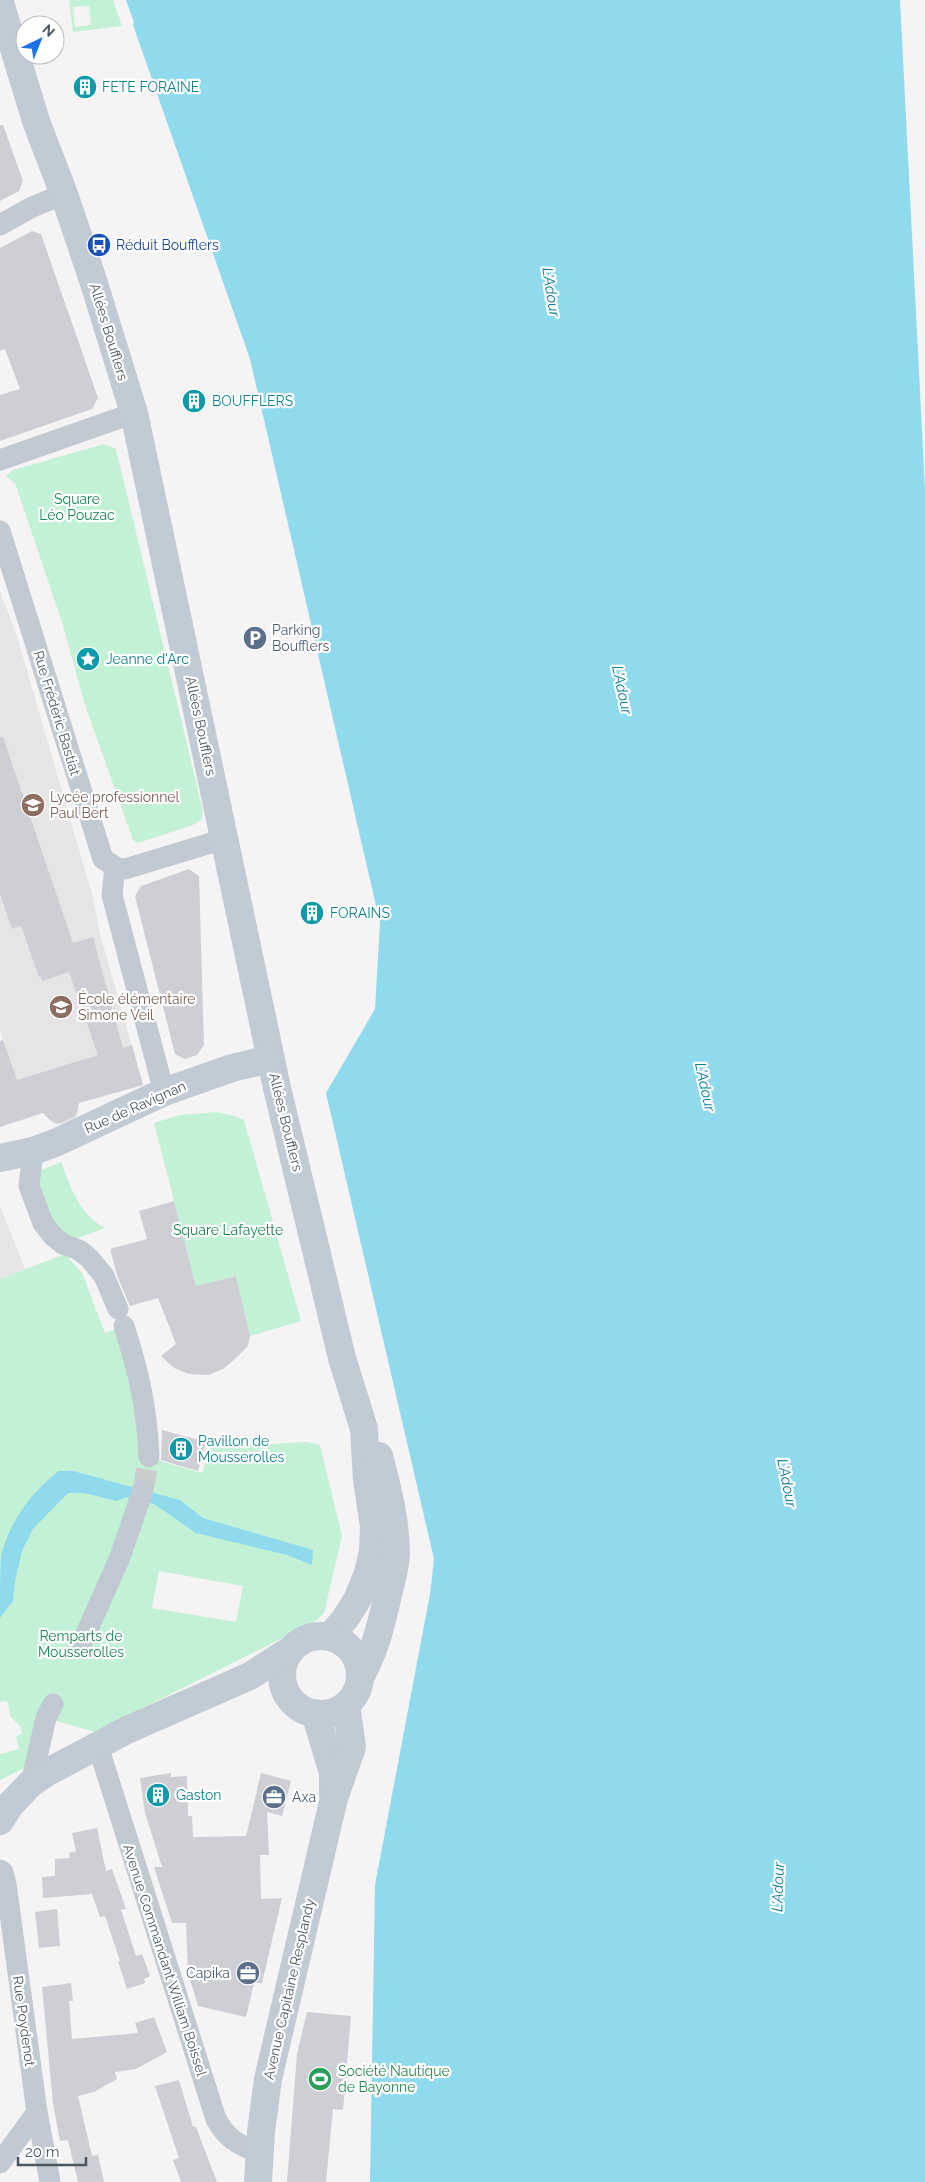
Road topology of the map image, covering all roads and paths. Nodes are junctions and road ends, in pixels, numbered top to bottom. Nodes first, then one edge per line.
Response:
1 (0, 3) edge
2 (64, 194) junction
3 (0, 225) edge
4 (134, 413) junction
5 (0, 460) edge
6 (0, 531) edge
7 (224, 839) junction
8 (117, 868) junction
9 (270, 1059) junction
10 (164, 1092) junction
11 (33, 1151) junction
12 (0, 1158) edge
13 (364, 1429) junction
14 (149, 1457) tunnel mouth
15 (141, 1496) tunnel mouth
16 (326, 1636) junction
17 (81, 1645) dead end
18 (292, 1649) junction
19 (250, 1676) junction
20 (360, 1678) junction
21 (287, 1694) junction
22 (53, 1704) dead end
23 (346, 1705) junction
24 (315, 1713) junction
25 (98, 1746) junction
26 (31, 1783) junction
27 (334, 1798) junction
28 (0, 1821) edge
29 (0, 1870) edge
30 (37, 2112) junction
31 (259, 2152) junction
32 (0, 2163) edge
33 (50, 2182) edge
34 (258, 2182) edge

1 - 2 main road, Allées Boufflers
2 - 3 street
2 - 4 main road, Allées Boufflers
4 - 5 street
4 - 7 main road, Allées Boufflers
6 - 8 street, Rue Frédéric Bastiat
7 - 8 street
7 - 9 main road, Allées Boufflers
8 - 10 street
9 - 10 main road, Rue de Ravignan
9 - 13 main road, Allées Boufflers
10 - 11 main road, Rue de Ravignan
11 - 12 main road, Rue de Ravignan
11 - 14 street
13 - 16 main road, Allées Boufflers
13 - 20 main road, Allées Boufflers
15 - 17 street
16 - 18 main road
16 - 20 main road
18 - 19 main road
18 - 21 main road
19 - 21 main road
19 - 25 main road
20 - 23 main road
21 - 24 main road
22 - 26 street
23 - 24 main road
23 - 27 main road, Avenue Capitaine Resplandy
24 - 27 main road, Avenue Capitaine Resplandy
25 - 26 main road
25 - 31 street, Avenue Commandant William Boissel
26 - 28 main road
27 - 31 main road, Avenue Capitaine Resplandy
29 - 30 street, Rue Poydenot
30 - 32 street
30 - 33 street, Rue Poydenot
31 - 34 main road, Avenue Capitaine Resplandy

